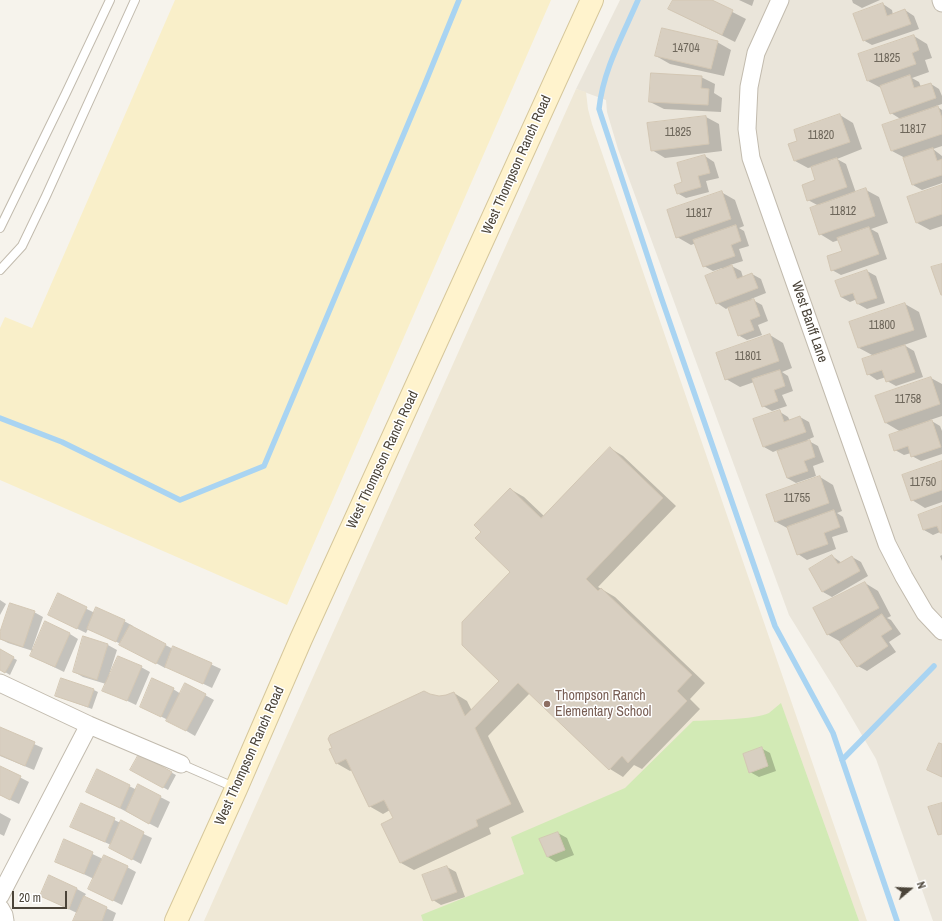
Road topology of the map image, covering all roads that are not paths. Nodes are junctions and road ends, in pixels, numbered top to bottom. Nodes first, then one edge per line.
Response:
1 (110, 0) edge
2 (135, 0) edge
3 (592, 0) edge
4 (780, 0) edge
5 (941, 0) edge
6 (942, 3) edge
7 (0, 228) edge
8 (0, 270) edge
9 (942, 631) edge
10 (0, 683) edge
11 (89, 725) junction
12 (181, 764) joint
13 (236, 788) junction
14 (0, 896) edge
15 (0, 908) edge
16 (5, 921) edge
17 (176, 921) edge

1 - 7 lane
2 - 8 lane
3 - 13 main road, West Thompson Ranch Road
4 - 9 street, West Banff Lane
5 - 6 street
10 - 11 street
11 - 12 street
11 - 14 street
12 - 13 lane
13 - 17 main road, West Thompson Ranch Road
15 - 16 street

